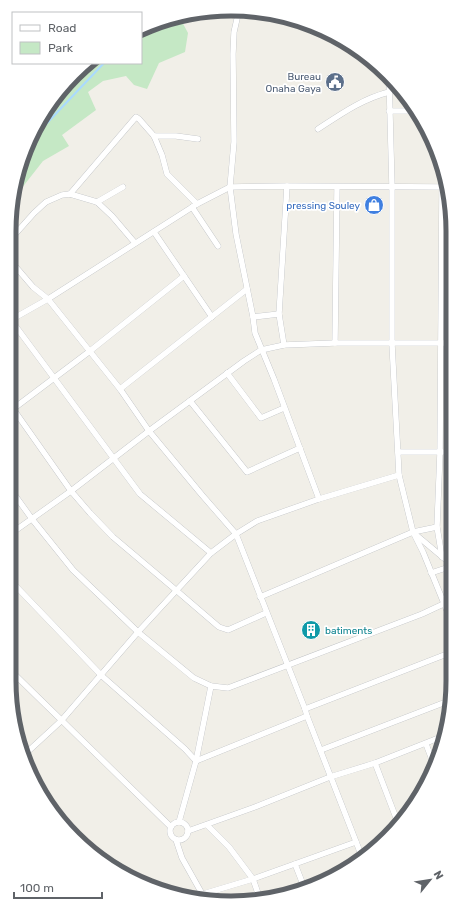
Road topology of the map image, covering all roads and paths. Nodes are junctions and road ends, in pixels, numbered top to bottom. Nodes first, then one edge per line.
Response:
1 (238, 16) edge
2 (389, 85) edge
3 (389, 92) junction
4 (389, 110) junction
5 (409, 111) edge
6 (318, 129) dead end
7 (154, 136) junction
8 (198, 139) dead end
9 (287, 186) junction
10 (337, 186) junction
11 (123, 187) dead end
12 (230, 187) junction
13 (392, 187) junction
14 (442, 187) edge
15 (70, 194) junction
16 (97, 202) junction
17 (444, 202) edge
18 (195, 205) junction
19 (154, 232) junction
20 (16, 233) edge
21 (135, 244) junction
22 (218, 246) dead end
23 (16, 267) edge
24 (184, 276) junction
25 (247, 289) junction
26 (48, 299) junction
27 (279, 314) junction
28 (212, 316) junction
29 (16, 317) edge
30 (253, 317) junction
31 (16, 328) edge
32 (335, 343) junction
33 (392, 344) junction
34 (442, 344) junction
35 (446, 344) edge
36 (284, 345) junction
37 (261, 350) junction
38 (90, 351) junction
39 (227, 373) junction
40 (54, 377) junction
41 (120, 389) junction
42 (190, 401) junction
43 (16, 407) edge
44 (284, 408) junction
45 (16, 418) edge
46 (149, 431) junction
47 (300, 448) junction
48 (398, 452) junction
49 (440, 452) junction
50 (446, 452) edge
51 (113, 458) junction
52 (400, 476) junction
53 (71, 491) junction
54 (16, 497) edge
55 (319, 499) junction
56 (32, 519) junction
57 (437, 527) junction
58 (16, 530) edge
59 (413, 532) junction
60 (236, 534) junction
61 (211, 553) junction
62 (442, 557) junction
63 (446, 560) edge
64 (446, 568) edge
65 (431, 574) junction
66 (16, 586) edge
67 (177, 591) junction
68 (260, 597) junction
69 (445, 603) junction
70 (446, 606) edge
71 (266, 612) junction
72 (138, 632) junction
73 (446, 654) edge
74 (287, 666) junction
75 (16, 676) edge
76 (102, 676) junction
77 (211, 686) junction
78 (445, 702) edge
79 (305, 709) junction
80 (307, 716) junction
81 (61, 721) junction
82 (439, 738) edge
83 (426, 744) junction
84 (321, 750) junction
85 (28, 752) edge
86 (432, 759) edge
87 (196, 761) junction
88 (375, 763) junction
89 (330, 778) junction
90 (396, 819) edge
91 (180, 822) junction
92 (207, 825) junction
93 (171, 827) junction
94 (188, 831) junction
95 (176, 840) junction
96 (356, 842) junction
97 (360, 853) edge
98 (295, 864) junction
99 (253, 880) junction
100 (303, 884) edge
101 (203, 894) edge
102 (258, 894) edge
103 (208, 895) edge

1 - 12 street
2 - 3 street
3 - 4 street
3 - 6 street
4 - 5 street
4 - 13 street
7 - 8 street
7 - 15 street
7 - 18 street
9 - 10 street
9 - 12 street
9 - 27 street
10 - 13 street
10 - 32 street
11 - 16 street
12 - 18 street
12 - 25 street
13 - 14 street
13 - 33 street
15 - 16 street
15 - 20 street
16 - 21 street
17 - 34 street
18 - 19 street
18 - 22 street
19 - 21 street
19 - 24 street
21 - 26 street
23 - 26 street
24 - 28 street
24 - 38 street
25 - 28 street
25 - 30 street
26 - 29 street
26 - 38 street
27 - 30 street
27 - 36 street
28 - 41 street
30 - 37 street
31 - 40 street
32 - 33 street
32 - 36 street
33 - 34 street
33 - 48 street
34 - 35 street
34 - 49 street
36 - 37 street
37 - 39 street
37 - 44 street
38 - 40 street
38 - 41 street
39 - 42 street
39 - 44 street
40 - 43 street
40 - 51 street
41 - 46 street
42 - 46 street
42 - 47 street
44 - 47 street
45 - 53 street
46 - 51 street
46 - 60 street
47 - 55 street
48 - 49 street
48 - 52 street
49 - 50 street
49 - 57 street
51 - 53 street
51 - 61 street
52 - 55 street
52 - 59 street
53 - 56 street
53 - 67 street
54 - 56 street
55 - 60 street
56 - 58 street
56 - 72 street
57 - 59 street
57 - 62 street
59 - 62 street
59 - 65 street
59 - 68 street
60 - 61 street
60 - 68 street
61 - 67 street
62 - 63 street
64 - 65 street
65 - 69 street
66 - 76 street
67 - 71 street
67 - 72 street
68 - 71 street
69 - 70 street
69 - 74 street
71 - 74 street
72 - 76 street
72 - 77 street
73 - 79 street
74 - 77 street
74 - 79 street
75 - 81 street
76 - 81 street
76 - 87 street
77 - 87 street
78 - 84 street
79 - 80 street
80 - 84 street
80 - 87 street
81 - 85 street
81 - 93 street
82 - 83 street
83 - 86 street
83 - 88 street
84 - 89 street
87 - 91 street
88 - 89 street
88 - 90 street
89 - 92 street
89 - 96 street
91 - 93 street
91 - 94 street
92 - 94 street
92 - 99 street
93 - 95 street
94 - 95 street
95 - 101 street
96 - 97 street
96 - 98 street
98 - 99 street
98 - 100 street
99 - 102 street
99 - 103 street

